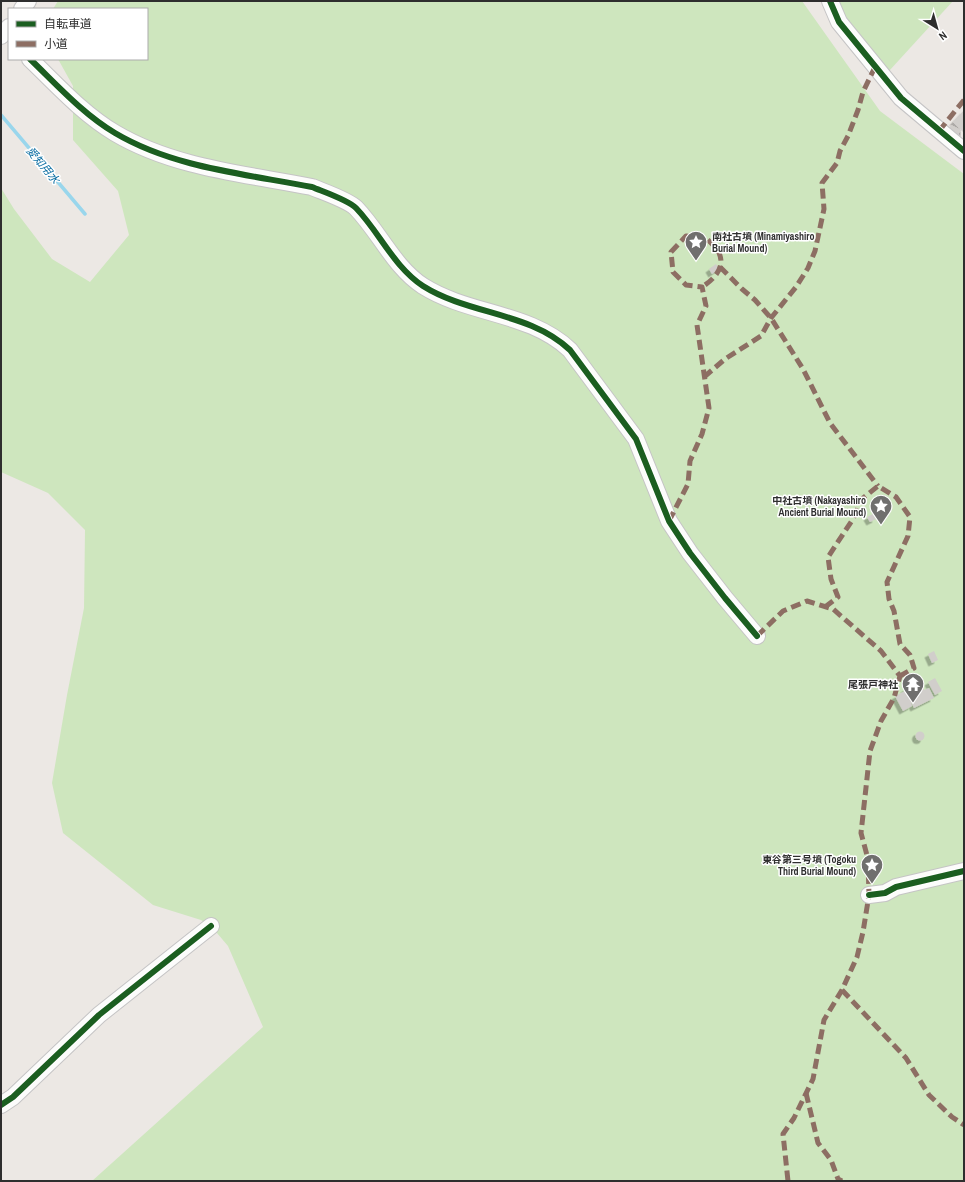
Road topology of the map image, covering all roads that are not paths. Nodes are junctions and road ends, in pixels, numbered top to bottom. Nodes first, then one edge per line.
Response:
1 (830, 1) edge
2 (31, 60) edge
3 (964, 151) edge
4 (757, 636) dead end
5 (964, 872) edge
6 (869, 895) dead end
7 (211, 926) dead end
8 (1, 1106) edge

1 - 3 street
2 - 4 street
5 - 6 street
7 - 8 street

